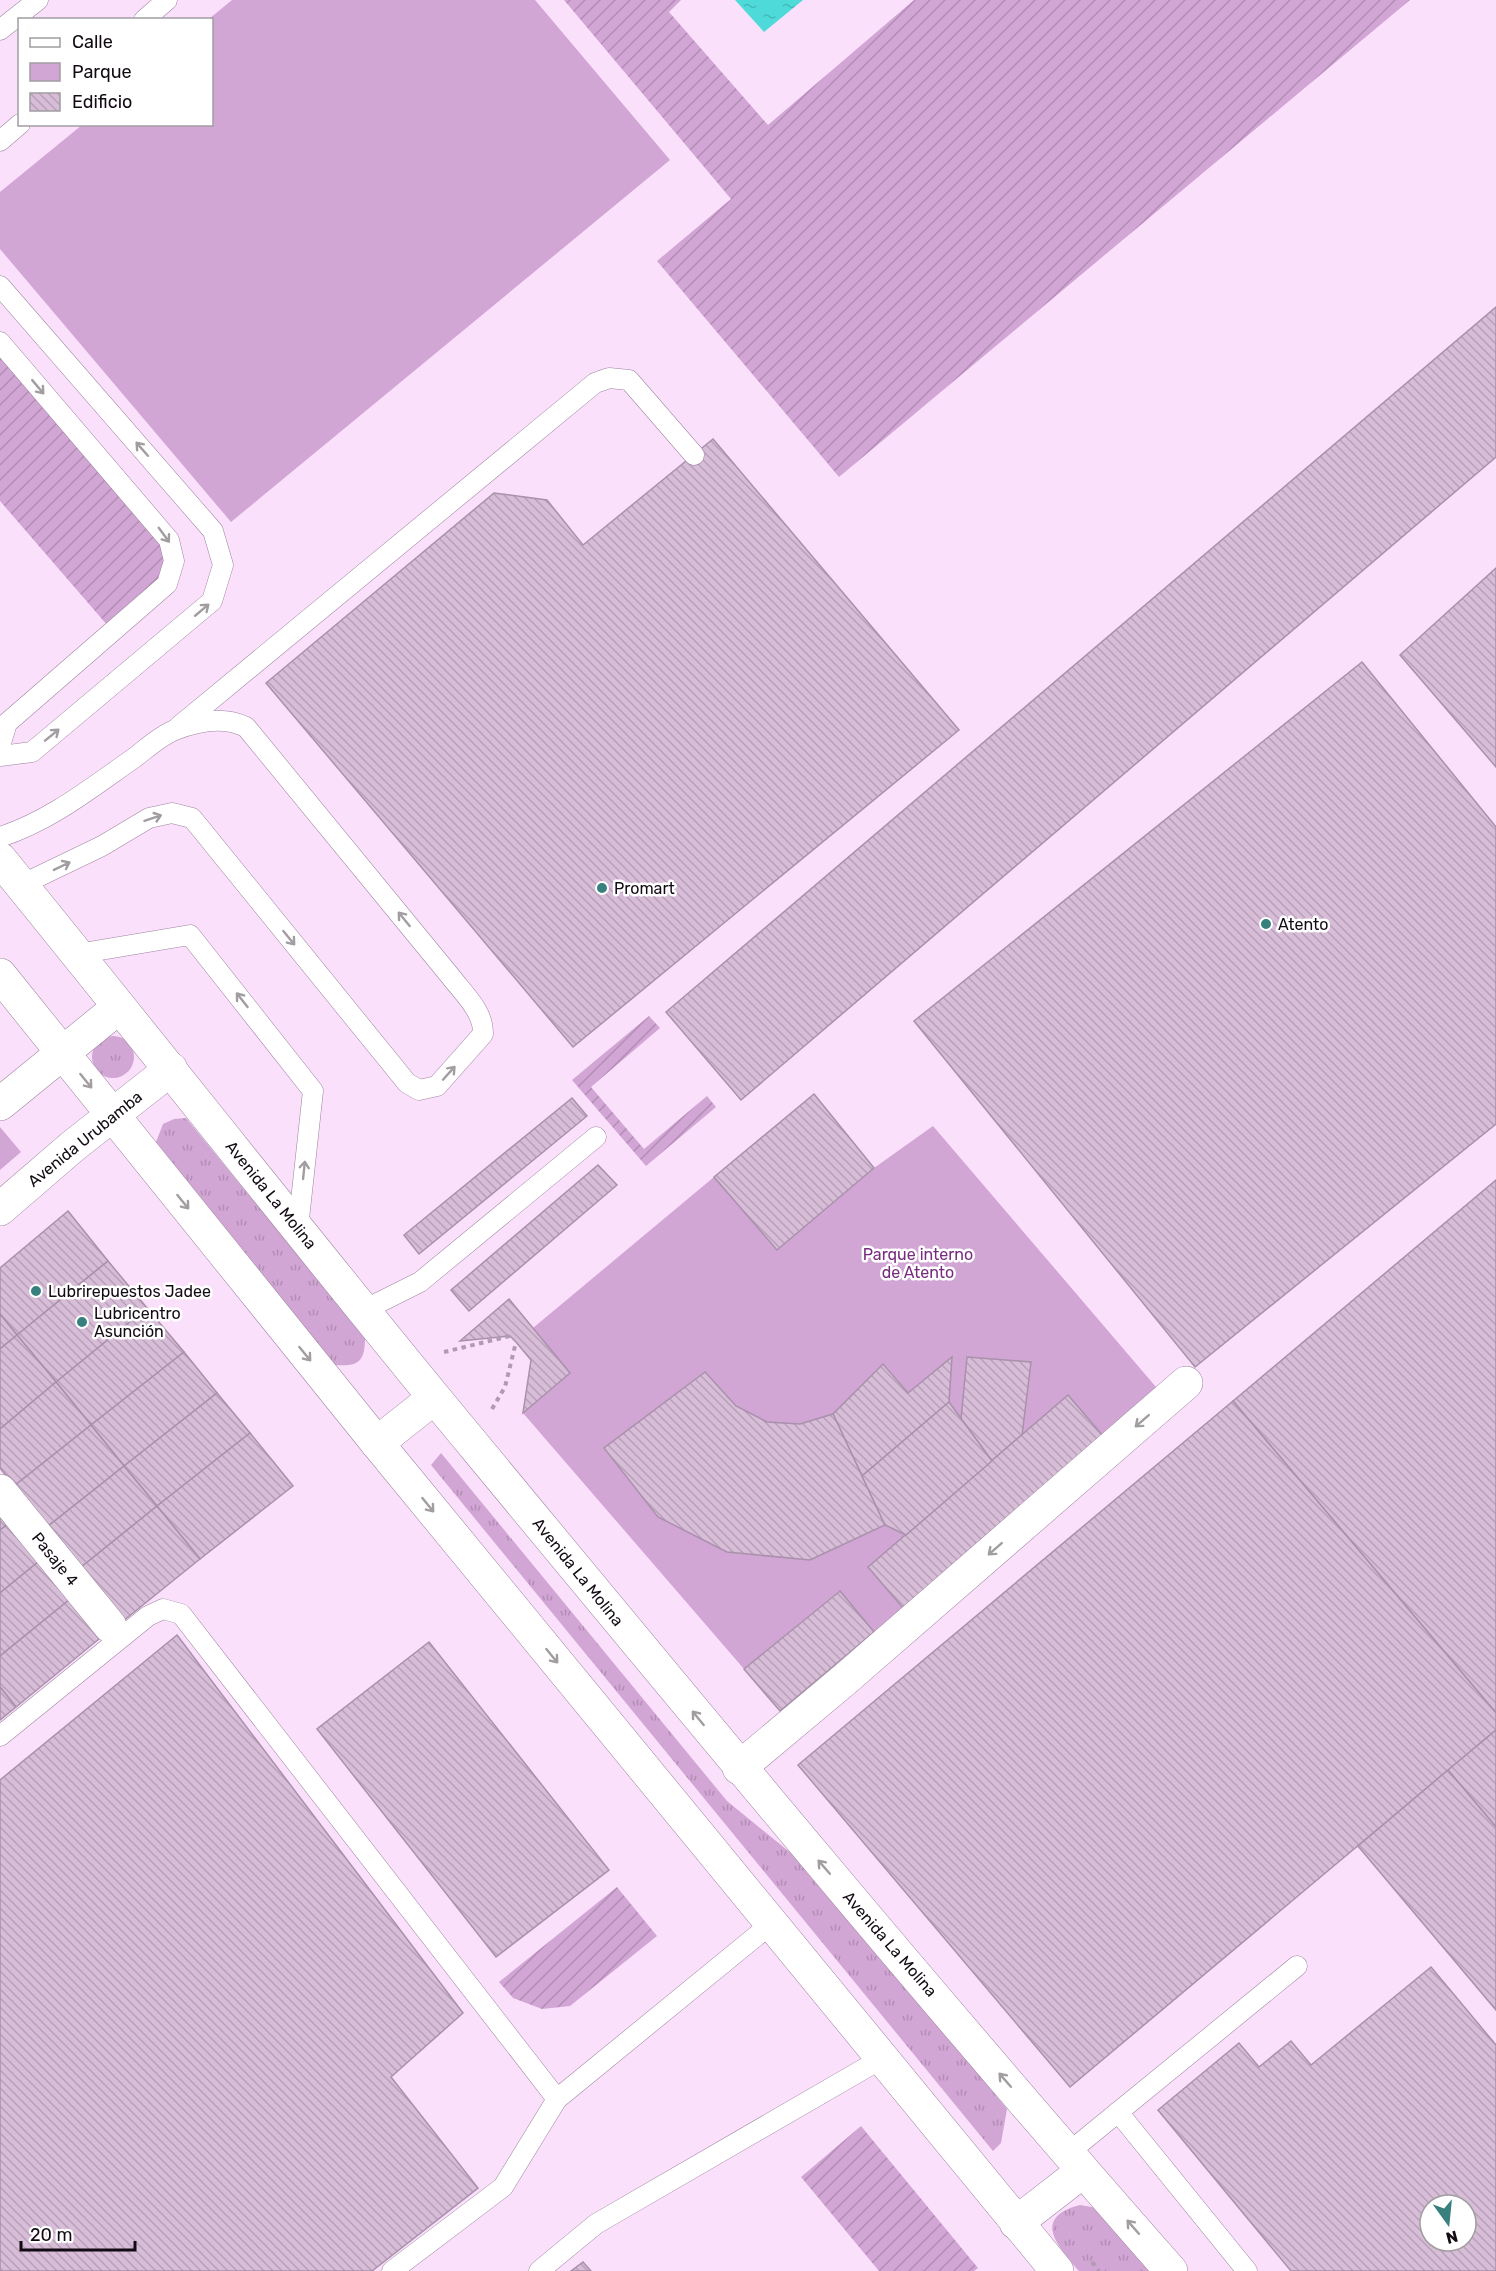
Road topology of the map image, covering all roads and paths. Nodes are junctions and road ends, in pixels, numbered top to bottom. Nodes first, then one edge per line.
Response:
1 (38, 0) edge
2 (166, 0) edge
3 (146, 18) edge
4 (0, 30) edge
5 (18, 126) edge
6 (0, 141) edge
7 (0, 286) edge
8 (0, 342) edge
9 (694, 455) dead end
10 (174, 730) junction
11 (0, 746) edge
12 (0, 756) edge
13 (0, 837) edge
14 (0, 859) edge
15 (21, 885) junction
16 (78, 954) junction
17 (0, 975) edge
18 (119, 1007) junction
19 (63, 1053) junction
20 (171, 1069) junction
21 (0, 1104) edge
22 (114, 1116) junction
23 (596, 1137) dead end
24 (0, 1209) edge
25 (298, 1228) junction
26 (364, 1310) junction
27 (510, 1336) dead end
28 (516, 1342) dead end
29 (406, 1362) junction
30 (1186, 1383) dead end
31 (434, 1398) junction
32 (377, 1443) junction
33 (472, 1444) junction
34 (0, 1491) edge
35 (110, 1626) dead end
36 (0, 1737) edge
37 (739, 1768) junction
38 (771, 1924) junction
39 (1298, 1966) dead end
40 (881, 2059) junction
41 (557, 2098) junction
42 (1118, 2112) junction
43 (1075, 2162) junction
44 (1016, 2223) junction
45 (392, 2271) edge
46 (539, 2271) edge
47 (1057, 2271) edge
48 (1171, 2271) edge
49 (1247, 2271) edge

1 - 4 lane
2 - 3 lane
5 - 6 lane
12 -> 7 lane
8 -> 11 lane
9 - 10 lane
10 - 13 lane
15 -> 10 lane
14 - 15 main road, Avenida La Molina
15 - 16 main road, Avenida La Molina
16 - 18 main road, Avenida La Molina
25 -> 16 lane
17 - 19 main road
18 - 19 main road
18 - 20 main road, Avenida La Molina
19 - 21 main road
19 -> 22 main road
20 - 22 main road, Avenida Urubamba
20 - 25 main road, Avenida La Molina
22 - 24 main road, Avenida Urubamba
22 -> 32 main road
23 - 26 lane
25 - 26 main road, Avenida La Molina
26 - 29 main road, Avenida La Molina
27 - 29 path
28 - 33 path
29 - 31 main road, Avenida La Molina
30 -> 37 main road
31 - 32 main road
31 - 33 main road, Avenida La Molina
32 -> 38 main road
37 -> 33 main road, Avenida La Molina
34 - 35 main road, Pasaje 4
36 - 41 lane
43 -> 37 main road, Avenida La Molina
38 - 40 main road
38 - 41 lane
39 - 42 lane
40 - 44 main road
40 - 46 lane
41 - 45 lane
42 - 43 lane
42 - 49 lane
43 - 44 main road
48 -> 43 main road, Avenida La Molina
44 - 47 main road

